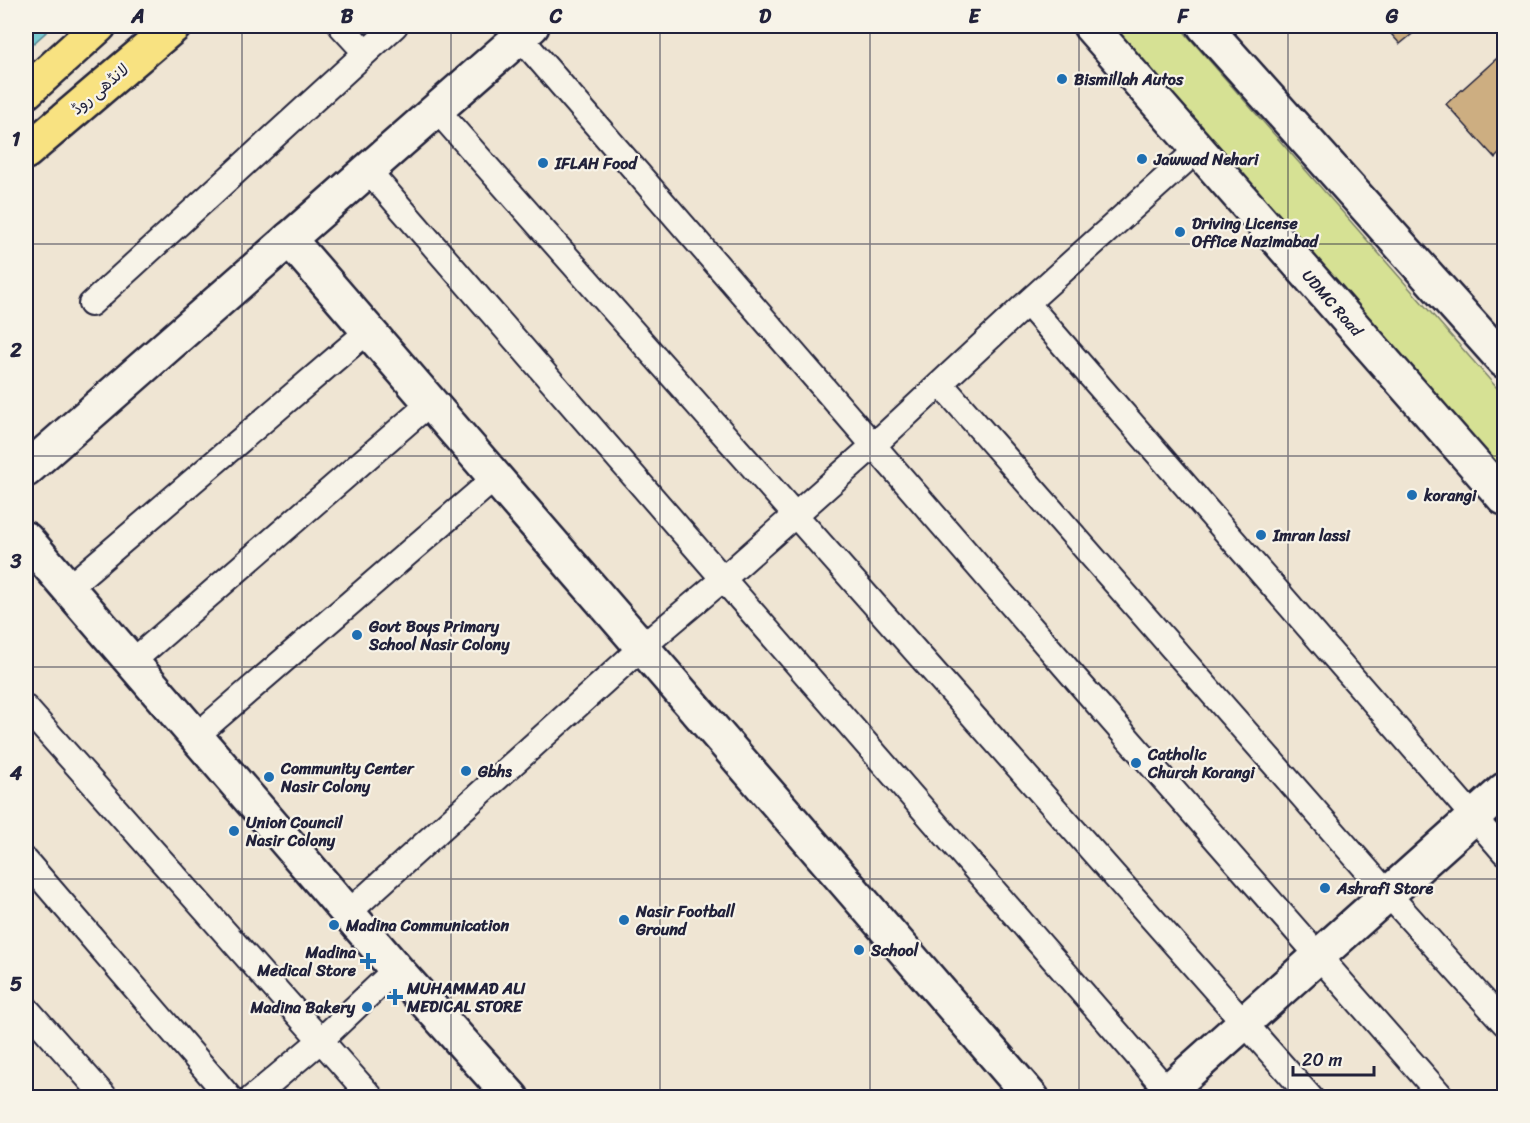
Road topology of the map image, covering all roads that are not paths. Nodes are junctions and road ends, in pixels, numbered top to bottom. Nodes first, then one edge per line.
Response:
1 (99, 26) edge
2 (174, 26) edge
3 (341, 26) edge
4 (395, 26) edge
5 (1090, 26) edge
6 (1204, 26) edge
7 (526, 31) edge
8 (365, 52) junction
9 (26, 92) edge
10 (436, 109) junction
11 (1197, 150) junction
12 (26, 152) edge
13 (367, 170) junction
14 (288, 239) junction
15 (1028, 303) junction
16 (91, 304) dead end
17 (368, 331) junction
18 (1504, 361) edge
19 (940, 384) junction
20 (430, 403) junction
21 (873, 446) junction
22 (26, 470) edge
23 (495, 478) junction
24 (1504, 498) edge
25 (795, 515) junction
26 (26, 539) edge
27 (723, 579) junction
28 (68, 588) junction
29 (641, 648) junction
30 (132, 662) junction
31 (26, 708) edge
32 (196, 736) junction
33 (1504, 790) edge
34 (1475, 817) junction
35 (1504, 852) edge
36 (26, 861) edge
37 (1388, 894) junction
38 (348, 913) junction
39 (1318, 956) junction
40 (396, 969) junction
41 (26, 1008) edge
42 (1244, 1022) junction
43 (1504, 1023) edge
44 (321, 1041) junction
45 (1167, 1095) edge
46 (106, 1098) edge
47 (230, 1098) edge
48 (252, 1098) edge
49 (372, 1098) edge
50 (512, 1098) edge
51 (1032, 1098) edge
52 (1311, 1098) edge
53 (1443, 1098) edge

1 - 9 main road
2 - 12 main road, لانڈھی روڈ
3 - 8 street
4 - 8 street
5 - 11 street, UDMC Road
6 - 18 street
7 - 10 street
7 - 21 street
8 - 16 street
10 - 13 street
10 - 25 street
11 - 15 street
11 - 24 street, UDMC Road
13 - 14 street
13 - 27 street
14 - 17 street
14 - 22 street
15 - 19 street
15 - 34 street
17 - 20 street
17 - 28 street
19 - 21 street
19 - 37 street
20 - 23 street
20 - 30 street
21 - 25 street
21 - 39 street
23 - 29 street
23 - 32 street
25 - 27 street
25 - 42 street
26 - 28 street
27 - 29 street
27 - 45 street
28 - 30 street
29 - 38 street
29 - 51 street
30 - 32 street
31 - 44 street
32 - 38 street
33 - 34 street
34 - 35 street
34 - 37 street
36 - 47 street
37 - 39 street
37 - 43 street
38 - 40 street
39 - 42 street
39 - 53 street
40 - 44 street
40 - 50 street
41 - 46 street
42 - 45 street
42 - 52 street
44 - 48 street
44 - 49 street

